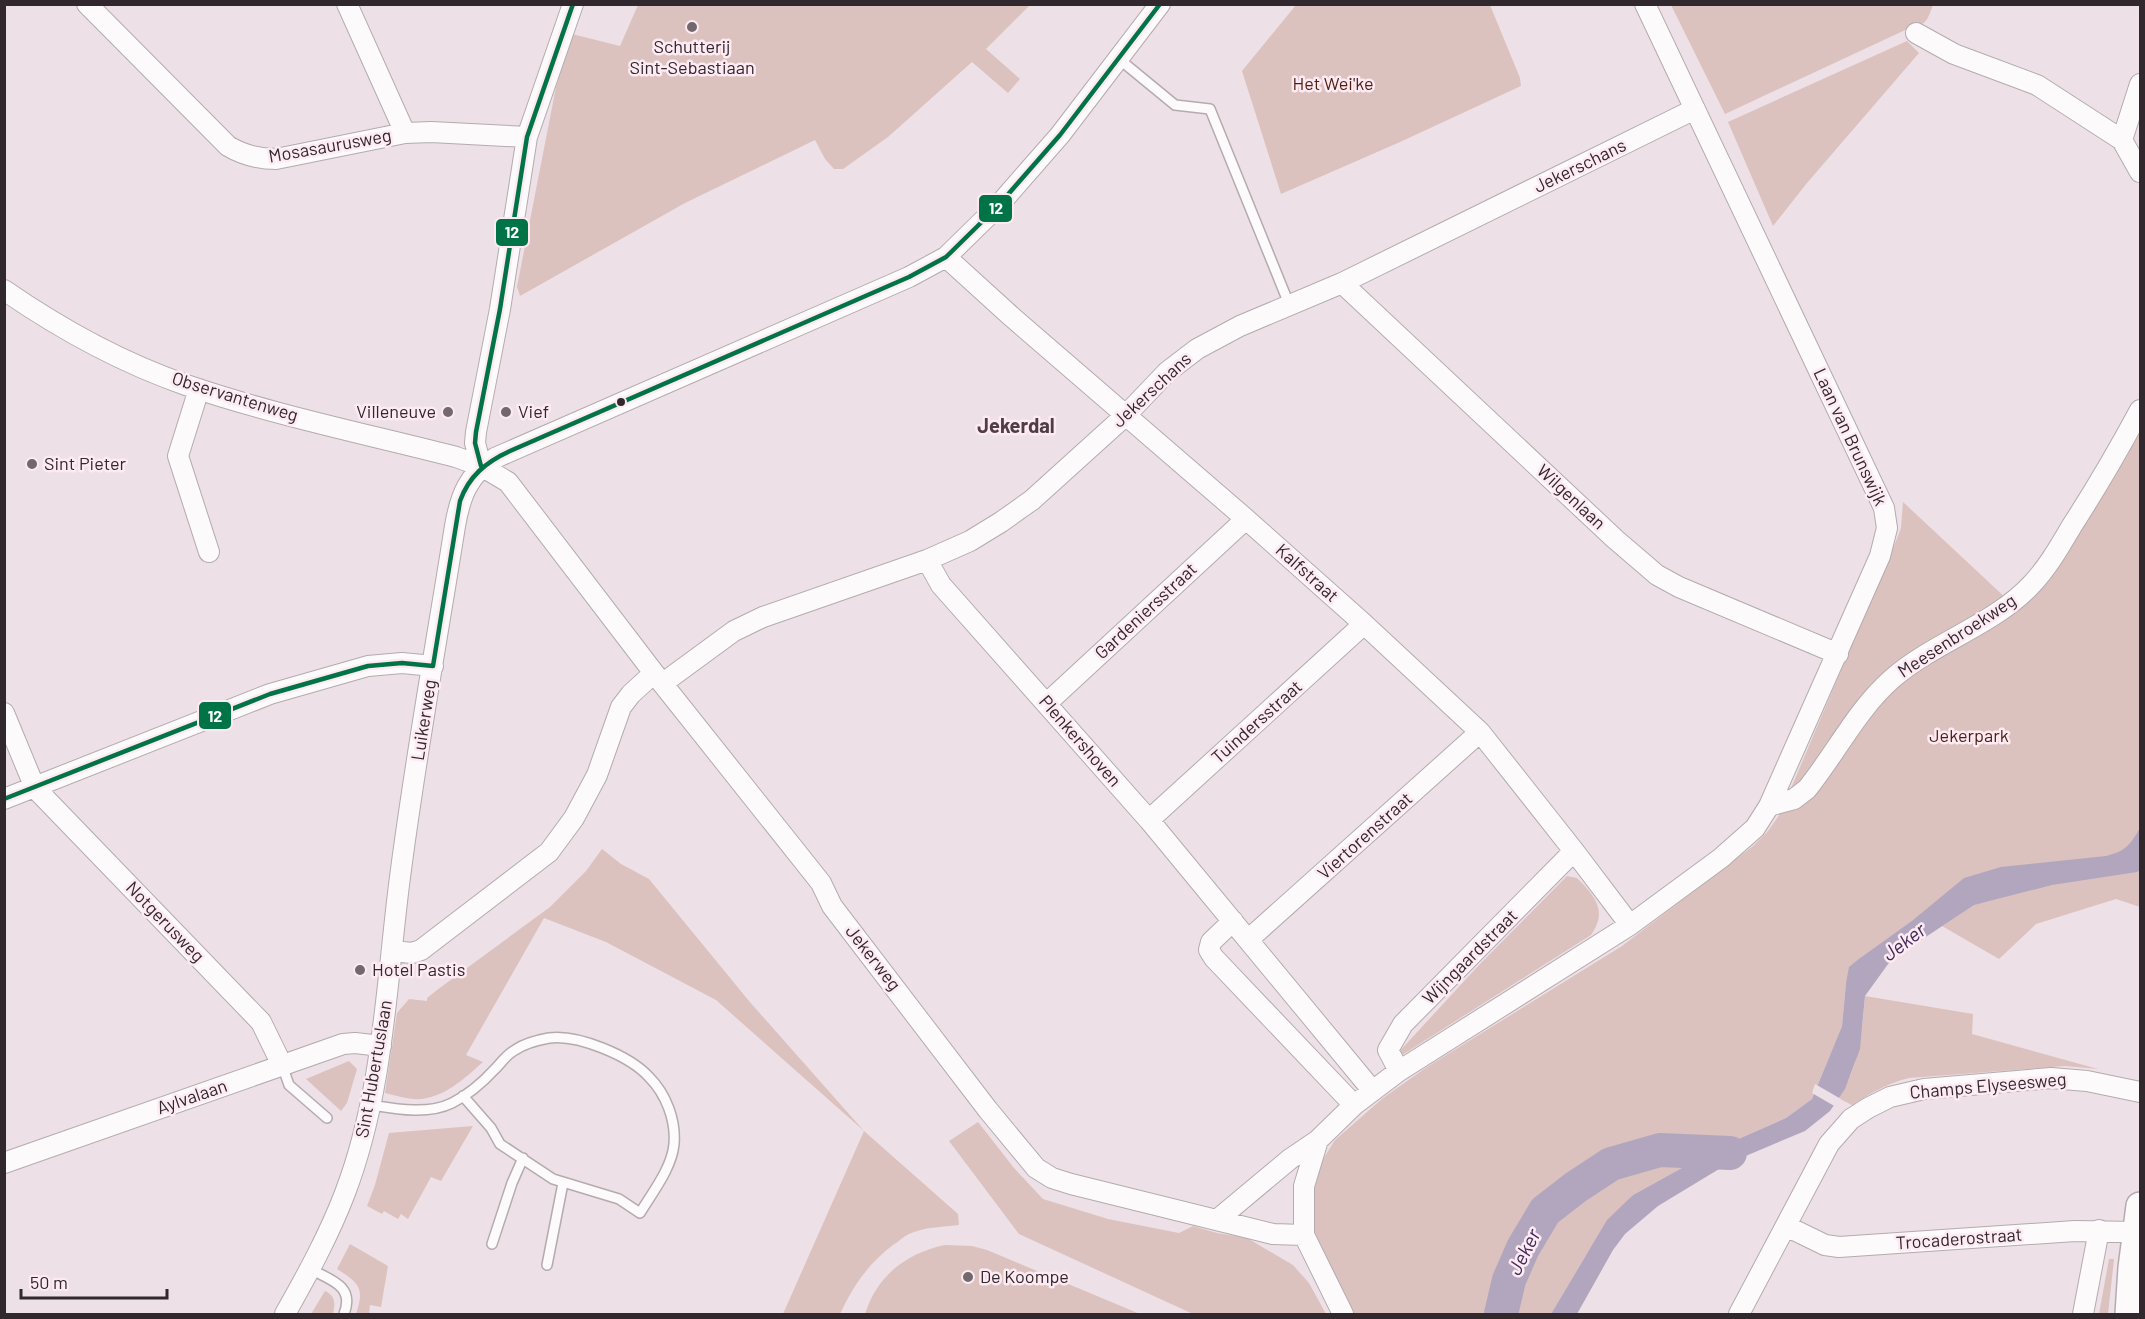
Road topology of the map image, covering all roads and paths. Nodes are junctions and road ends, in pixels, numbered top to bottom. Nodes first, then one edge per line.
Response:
1 (87, 4) edge
2 (347, 4) edge
3 (573, 4) edge
4 (1160, 4) edge
5 (1645, 4) edge
6 (1916, 33) dead end
7 (1119, 59) junction
8 (2140, 84) edge
9 (1695, 109) junction
10 (405, 133) junction
11 (527, 137) junction
12 (2122, 140) junction
13 (2140, 172) edge
14 (946, 257) junction
15 (1342, 283) junction
16 (5, 290) edge
17 (1289, 304) junction
18 (199, 389) junction
19 (2140, 410) edge
20 (1126, 415) junction
21 (481, 466) junction
22 (1246, 519) junction
23 (209, 552) dead end
24 (927, 560) junction
25 (1364, 624) junction
26 (1838, 654) junction
27 (433, 666) junction
28 (659, 678) junction
29 (1047, 703) junction
30 (4, 713) edge
31 (1480, 732) junction
32 (35, 788) junction
33 (4, 799) edge
34 (1769, 806) junction
35 (1149, 820) junction
36 (1575, 851) junction
37 (1233, 921) junction
38 (1630, 925) junction
39 (1249, 939) junction
40 (393, 951) junction
41 (381, 1046) junction
42 (282, 1065) junction
43 (1399, 1071) junction
44 (1372, 1090) junction
45 (2140, 1092) edge
46 (463, 1096) junction
47 (1354, 1105) junction
48 (371, 1106) junction
49 (327, 1118) dead end
50 (1318, 1140) junction
51 (6, 1156) edge
52 (522, 1158) junction
53 (562, 1183) junction
54 (2138, 1219) edge
55 (1217, 1220) junction
56 (1786, 1226) junction
57 (2099, 1230) junction
58 (1304, 1235) junction
59 (492, 1244) dead end
60 (547, 1264) dead end
61 (310, 1269) junction
62 (285, 1314) edge
63 (344, 1314) edge
64 (1343, 1314) edge
65 (1739, 1314) edge
66 (2083, 1314) edge
67 (2129, 1314) edge

1 - 10 street, Mosasaurusweg
2 - 10 street
3 - 11 street
4 - 7 street
5 - 9 street, Laan van Brunswijk
6 - 12 street
7 - 14 street
7 - 17 lane
8 - 12 street
9 - 15 street, Jekerschans
9 - 26 street, Laan van Brunswijk
10 - 11 street, Mosasaurusweg
11 - 21 street
12 - 13 street
14 - 20 street, Kalfstraat
14 - 21 street
15 - 17 street, Jekerschans
15 - 26 street, Wilgenlaan
16 - 18 street, Observantenweg
17 - 20 street, Jekerschans
18 - 21 street, Observantenweg
18 - 23 street
19 - 34 street, Meesenbroekweg
20 - 22 street, Kalfstraat
20 - 24 street, Jekerschans
21 - 27 street, Luikerweg
21 - 28 street, Jekerweg
22 - 25 street, Kalfstraat
22 - 29 street, Gardeniersstraat
24 - 28 street, Jekerschans
24 - 29 street, Plenkershoven
25 - 31 street, Kalfstraat
25 - 35 street, Tuindersstraat
26 - 34 street, Laan van Brunswijk
27 - 32 street
27 - 40 street, Luikerweg
28 - 40 street, Jekerschans
28 - 55 street, Jekerweg
29 - 35 street, Plenkershoven
30 - 32 street
31 - 36 street, Kalfstraat
31 - 39 street, Viertorenstraat
32 - 33 street
32 - 42 street, Notgerusweg
34 - 38 street, Laan van Brunswijk
35 - 37 street, Plenkershoven
36 - 38 street, Kalfstraat
36 - 43 street, Wijngaardstraat
37 - 39 street, Plenkershoven
37 - 47 street
38 - 43 street
39 - 44 street, Plenkershoven
40 - 41 street, Sint Hubertuslaan
41 - 42 street, Aylvalaan
41 - 48 street, Sint Hubertuslaan
42 - 49 lane
42 - 51 street, Aylvalaan
43 - 44 street
44 - 47 street
45 - 56 street, Champs Elyseesweg
46 - 48 lane
46 - 52 lane
46 - 53 lane
47 - 50 street
48 - 61 street, Sint Hubertuslaan
50 - 55 street
50 - 58 street
52 - 53 lane
52 - 59 lane
53 - 60 lane
54 - 57 street, Trocaderostraat
54 - 67 main road
55 - 58 street, Jekerweg
56 - 57 street, Trocaderostraat
56 - 65 street, Champs Elyseesweg
57 - 66 street
58 - 64 street
61 - 62 street, Sint Hubertuslaan
61 - 63 lane

